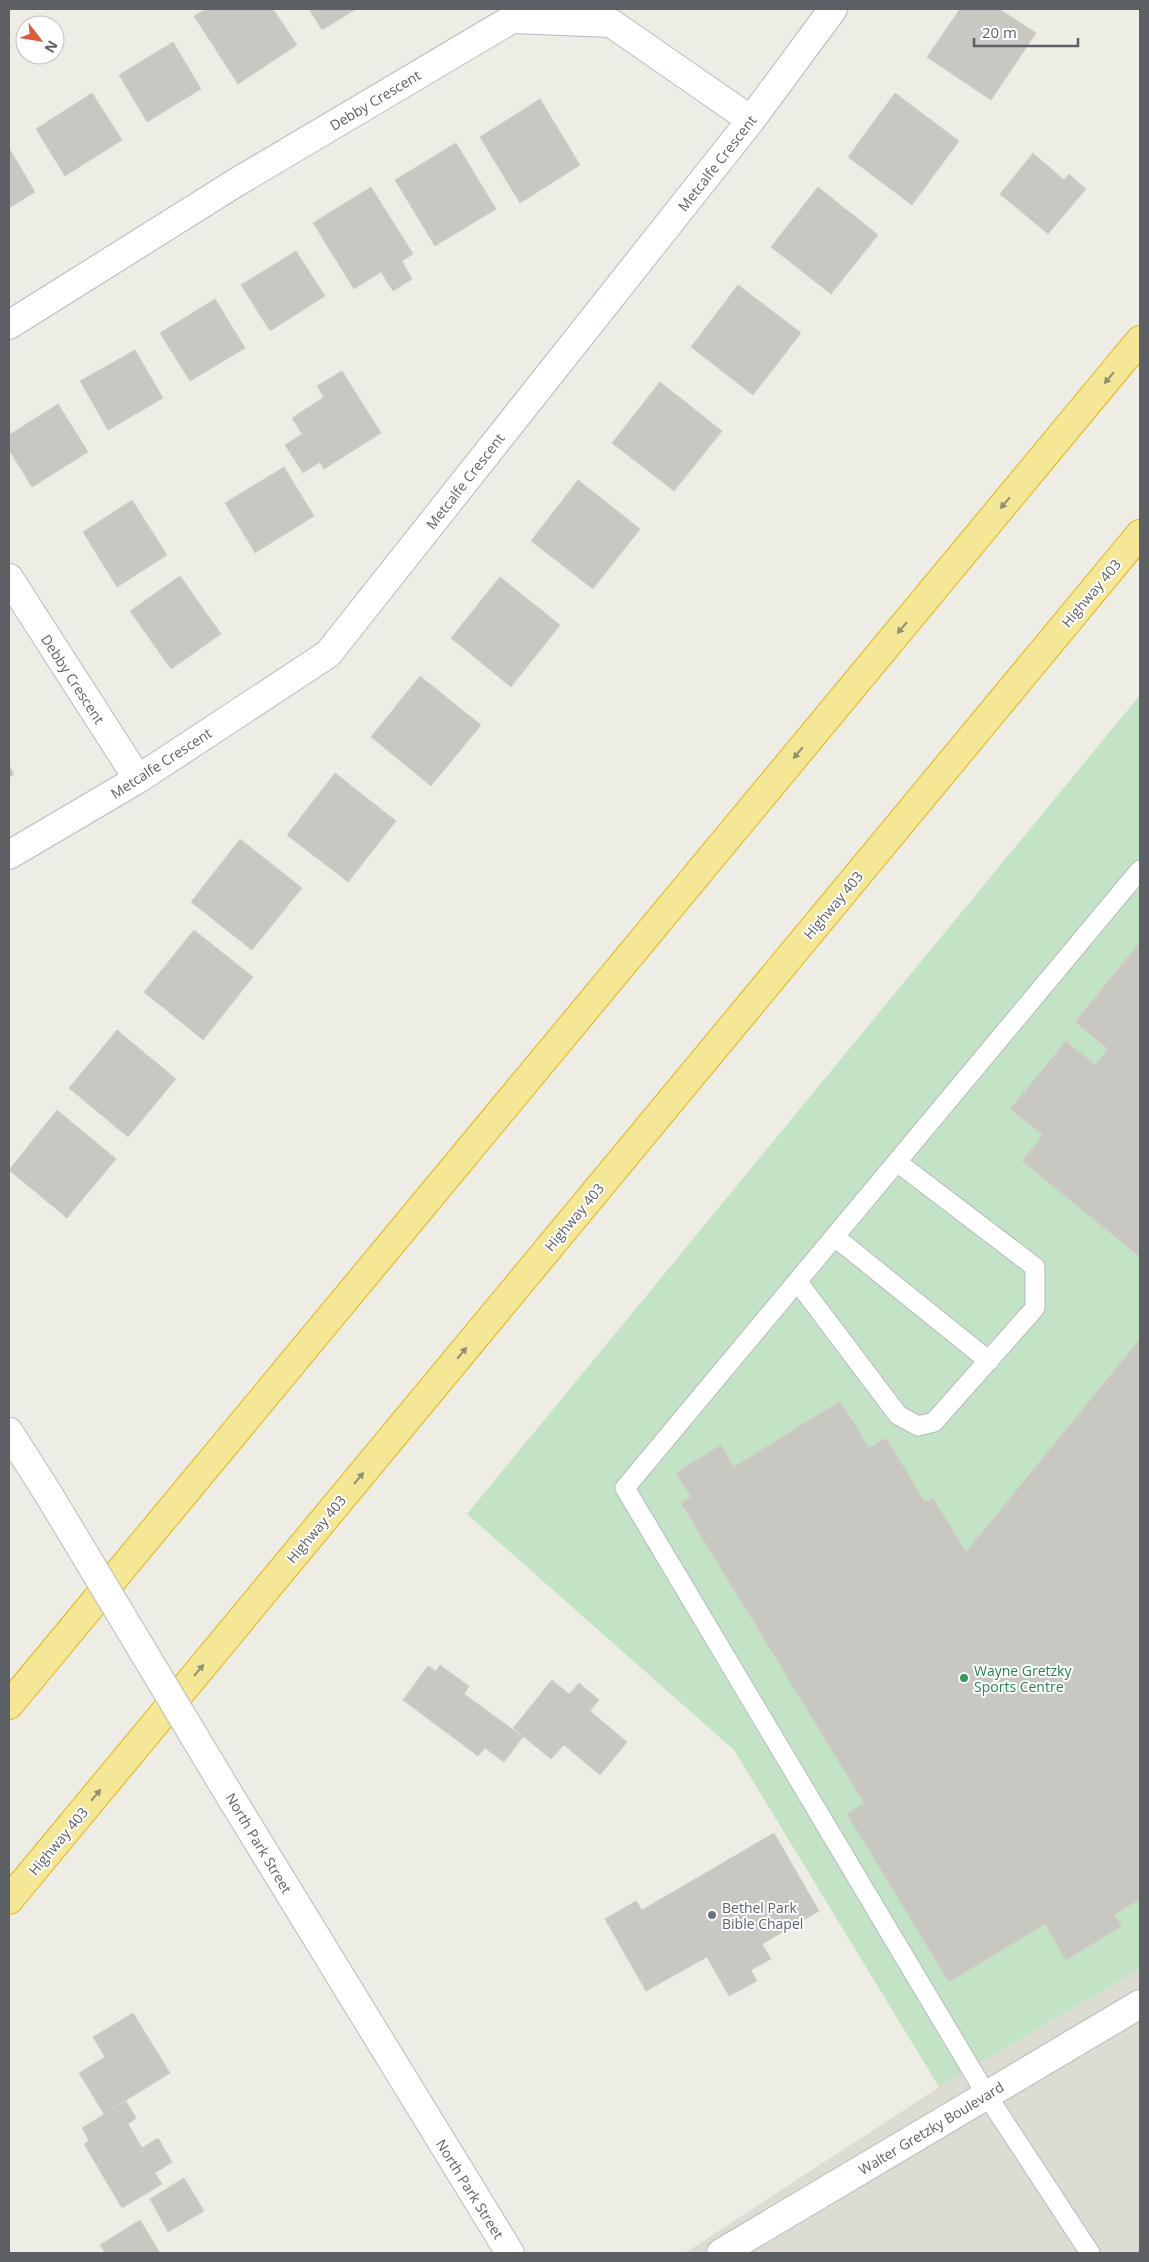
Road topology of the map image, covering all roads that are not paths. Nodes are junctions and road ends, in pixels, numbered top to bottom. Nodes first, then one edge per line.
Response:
1 (833, 9) edge
2 (752, 120) junction
3 (9, 325) edge
4 (1140, 340) edge
5 (1140, 534) edge
6 (9, 578) edge
7 (138, 780) junction
8 (9, 855) edge
9 (1140, 870) edge
10 (897, 1162) junction
11 (835, 1237) junction
12 (797, 1281) junction
13 (989, 1361) junction
14 (9, 1432) edge
15 (9, 1705) edge
16 (9, 1900) edge
17 (1140, 2004) edge
18 (986, 2094) junction
19 (510, 2253) edge
20 (721, 2253) edge
21 (1090, 2253) edge

1 - 2 street, Metcalfe Crescent
2 - 3 street, Debby Crescent
2 - 7 street, Metcalfe Crescent
4 -> 15 highway
16 -> 5 highway, Highway 403
6 - 7 street, Debby Crescent
7 - 8 street, Metcalfe Crescent
9 - 10 lane
10 - 11 lane
10 - 13 lane
11 - 12 lane
11 - 13 lane
12 - 13 lane
12 - 18 lane
14 - 19 street, North Park Street, bridge
17 - 18 street, Walter Gretzky Boulevard
18 - 20 street, Walter Gretzky Boulevard
18 - 21 lane

